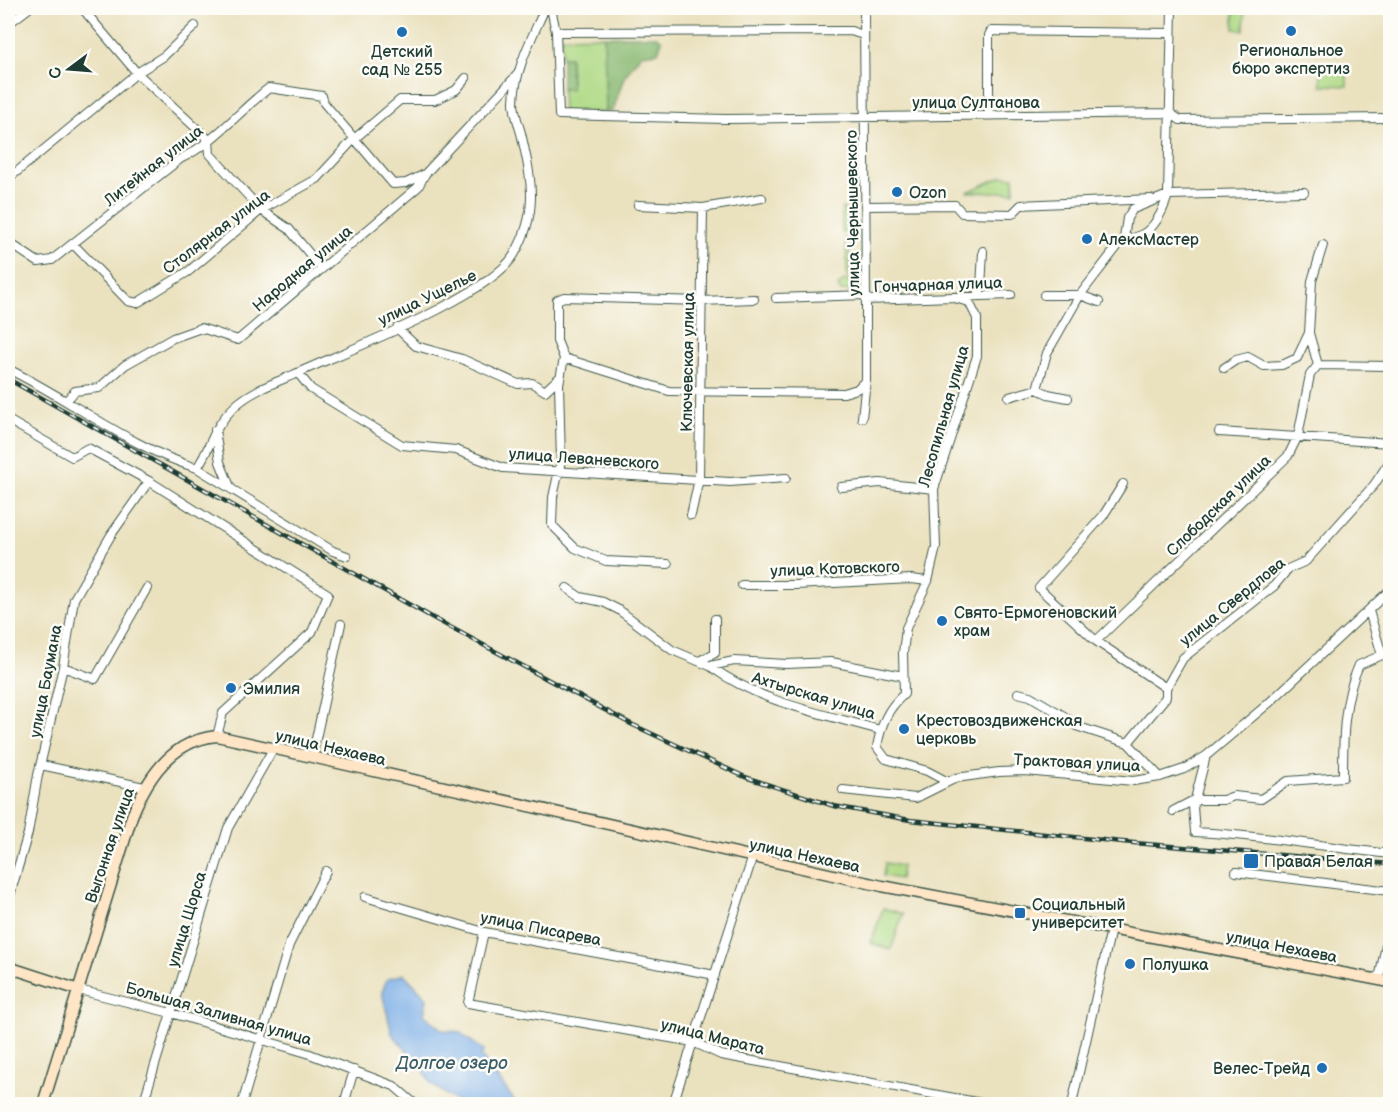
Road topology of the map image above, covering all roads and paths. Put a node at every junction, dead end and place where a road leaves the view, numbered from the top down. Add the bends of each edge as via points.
1 (29, 8) edge
2 (82, 8) edge
3 (545, 8) edge
4 (551, 8) edge
5 (864, 8) edge
6 (1172, 8) edge
7 (8, 24) edge
8 (195, 26) dead end
9 (556, 32) junction
10 (1171, 33) junction
11 (864, 35) junction
12 (137, 73) junction
13 (517, 75) junction
14 (466, 78) dead end
15 (1170, 113) junction
16 (989, 115) junction
17 (864, 116) junction
18 (1390, 118) edge
19 (209, 140) junction
20 (354, 140) junction
21 (425, 174) junction
22 (8, 178) edge
23 (1304, 192) dead end
24 (1168, 195) junction
25 (762, 198) dead end
26 (1156, 198) junction
27 (638, 205) dead end
28 (866, 206) junction
29 (703, 208) junction
30 (261, 210) junction
31 (1124, 238) junction
32 (8, 242) edge
33 (74, 245) junction
34 (1323, 245) dead end
35 (983, 251) dead end
36 (322, 269) junction
37 (977, 295) junction
38 (1011, 295) dead end
39 (1044, 295) dead end
40 (1080, 295) junction
41 (776, 298) dead end
42 (866, 298) junction
43 (954, 298) junction
44 (754, 299) dead end
45 (701, 301) junction
46 (1099, 302) dead end
47 (397, 328) junction
48 (1310, 333) junction
49 (564, 358) junction
50 (1318, 365) junction
51 (1390, 366) edge
52 (1224, 368) dead end
53 (8, 369) edge
54 (298, 373) junction
55 (560, 377) junction
56 (866, 380) junction
57 (1037, 389) junction
58 (700, 393) junction
59 (1009, 397) dead end
60 (1068, 398) dead end
61 (67, 400) junction
62 (862, 418) dead end
63 (8, 420) edge
64 (215, 429) junction
65 (1220, 432) dead end
66 (1298, 436) junction
67 (1390, 442) edge
68 (1390, 461) edge
69 (197, 468) junction
70 (558, 472) junction
71 (786, 477) dead end
72 (699, 479) junction
73 (149, 481) junction
74 (1123, 483) dead end
75 (841, 487) dead end
76 (231, 489) junction
77 (934, 489) junction
78 (691, 514) dead end
79 (347, 556) dead end
80 (668, 564) dead end
81 (928, 581) junction
82 (742, 585) dead end
83 (147, 588) dead end
84 (567, 588) dead end
85 (1390, 590) edge
86 (1369, 611) junction
87 (715, 619) dead end
88 (341, 624) dead end
89 (1096, 641) junction
90 (1386, 655) edge
91 (699, 661) junction
92 (710, 666) junction
93 (63, 667) junction
94 (903, 675) junction
95 (1166, 688) junction
96 (1018, 693) dead end
97 (880, 730) junction
98 (217, 736) junction
99 (1128, 742) junction
100 (273, 748) junction
101 (1206, 756) junction
102 (312, 757) junction
103 (41, 765) junction
104 (1160, 777) junction
105 (948, 782) junction
106 (144, 787) junction
107 (843, 790) dead end
108 (1194, 800) junction
109 (1173, 812) dead end
110 (1390, 854) edge
111 (752, 859) junction
112 (326, 871) dead end
113 (1236, 872) dead end
114 (1390, 891) edge
115 (365, 897) dead end
116 (8, 902) edge
117 (1390, 926) edge
118 (1111, 929) junction
119 (484, 932) junction
120 (8, 967) edge
121 (715, 975) junction
122 (1375, 978) junction
123 (1390, 982) edge
124 (79, 990) junction
125 (171, 1013) junction
126 (261, 1041) junction
127 (693, 1042) junction
128 (354, 1070) junction
129 (43, 1104) edge
130 (142, 1104) edge
131 (242, 1104) edge
132 (344, 1104) edge
133 (415, 1104) edge
134 (673, 1104) edge
135 (987, 1104) edge
136 (1072, 1104) edge

1 - 7 street
2 - 12 street
3 - 13 street, улица Ущелье
4 - 9 street
5 - 11 street, улица Чернышевского
6 - 10 street
8 - 12 street via 164,56
9 - 11 street via 851,31
9 - 17 street, улица Султанова via 559,115 726,119
10 - 15 street
10 - 16 street via 990,31
11 - 17 street, улица Чернышевского
12 - 19 street
12 - 22 street
13 - 21 street, Народная улица
13 - 47 street, улица Ущелье via 514,104 533,199 528,225 514,256 490,281
14 - 20 street, Столярная улица via 456,90 435,100 399,100
15 - 16 street, улица Султанова
15 - 18 street, улица Султанова via 1180,120
15 - 24 street
16 - 17 street, улица Султанова
17 - 28 street, улица Чернышевского
19 - 20 street, Литейная улица via 269,88 322,96
19 - 30 street via 210,154
19 - 33 street, Литейная улица
20 - 21 street via 393,184
20 - 30 street, Столярная улица via 317,178
21 - 36 street, Народная улица via 418,187
23 - 24 street
24 - 26 street
24 - 31 street via 1161,217 1153,225 1132,239
25 - 29 street
26 - 28 street via 1020,205 1011,214 962,213 955,205
26 - 31 street via 1133,210 1127,218
27 - 29 street
28 - 42 street, улица Чернышевского
29 - 45 street, Ключевская улица
30 - 33 street, Столярная улица via 189,271 137,303 128,301
30 - 36 street via 290,229
31 - 40 street
32 - 33 street, Литейная улица via 38,262 52,261
34 - 48 street via 1312,281
35 - 37 street via 981,288
36 - 61 street, Народная улица via 238,340 201,328 173,338 125,365 99,388 75,392
37 - 38 street, Гончарная улица
37 - 43 street, Гончарная улица
39 - 40 street
40 - 46 street
40 - 57 street via 1047,353
41 - 42 street, Гончарная улица
42 - 43 street, Гончарная улица
42 - 56 street, улица Чернышевского
43 - 77 street, Лесопильная улица via 969,302 977,318 977,356
44 - 45 street
45 - 49 street via 564,297 557,300 557,341
45 - 58 street, Ключевская улица
47 - 54 street, улица Ущелье
47 - 55 street via 416,346 462,359 518,384 532,383 545,391
48 - 50 street
48 - 52 street via 1297,358 1282,365 1264,366 1248,357
49 - 55 street
49 - 58 street via 669,391
50 - 51 street
50 - 66 street, Слободская улица via 1310,375
53 - 61 street
54 - 64 street, улица Ущелье via 235,406
54 - 70 street, улица Леваневского via 311,389 402,445 456,450 503,468
55 - 70 street
56 - 58 street via 857,389 844,393
56 - 62 street, улица Чернышевского
57 - 59 street
57 - 60 street
58 - 72 street, Ключевская улица
61 - 69 street via 178,463
63 - 73 street via 72,456 88,448
64 - 69 street, улица Ущелье
64 - 76 street via 220,462
65 - 66 street
66 - 67 street
66 - 89 street, Слободская улица via 1288,456
68 - 95 street, улица Свердлова via 1374,485 1306,561 1288,569 1274,586 1183,658
69 - 76 street
70 - 72 street, улица Леваневского
70 - 80 street via 552,525 575,548 606,561
71 - 72 street, улица Леваневского via 746,482
72 - 78 street, Ключевская улица
73 - 93 street, улица Баумана via 111,535 74,599
73 - 98 street via 328,594 312,632 223,713
74 - 89 street via 1103,516 1039,588
75 - 77 street via 880,483
76 - 79 street
77 - 81 street, Лесопильная улица via 936,548
81 - 82 street, улица Котовского
81 - 94 street, Лесопильная улица via 906,628
83 - 93 street via 94,679
84 - 91 street, Ахтырская улица via 580,597 619,610 672,650
85 - 86 street, Трактовая улица
86 - 90 street
86 - 101 street, Трактовая улица
87 - 91 street via 715,652
88 - 102 street
89 - 95 street
90 - 108 street via 1359,665 1350,685 1343,732 1343,777 1288,781 1261,799 1234,796
91 - 92 street, Ахтырская улица
92 - 94 street, Ахтырская улица via 734,661 831,662
92 - 97 street, Ахтырская улица via 734,683 771,699
93 - 103 street, улица Баумана
94 - 97 street, Лесопильная улица via 904,694 893,704
95 - 99 street, улица Свердлова via 1166,697
96 - 99 street via 1076,726
97 - 105 street via 877,747 886,759 927,771
98 - 100 street, улица Нехаева
98 - 106 street, Выгонная улица via 185,744
99 - 104 street
100 - 102 street, улица Нехаева
100 - 125 street, улица Щорса via 228,828
101 - 104 street, Трактовая улица
101 - 108 street
102 - 111 street, улица Нехаева
103 - 106 street
103 - 116 street, улица Баумана via 28,833
104 - 105 street, Трактовая улица via 1133,781 1025,771
105 - 107 street, Трактовая улица via 916,798
106 - 124 street, Выгонная улица
108 - 109 street
108 - 110 street via 1195,832 1240,834
111 - 118 street, улица Нехаева
111 - 121 street
112 - 126 street via 290,945
113 - 114 street
115 - 119 street, улица Писарева
117 - 122 street via 1380,974
118 - 122 street, улица Нехаева
118 - 136 street
119 - 121 street, улица Писарева
119 - 127 street, улица Марата via 468,1003
120 - 124 street, Большая Заливная улица
121 - 127 street
122 - 123 street, улица Нехаева
124 - 125 street, Большая Заливная улица
124 - 129 street, Выгонная улица
125 - 126 street, Большая Заливная улица
125 - 130 street, улица Щорса
126 - 128 street, Большая Заливная улица
126 - 131 street
127 - 134 street
127 - 135 street, улица Марата via 722,1055
128 - 132 street
128 - 133 street, Большая Заливная улица via 394,1086

